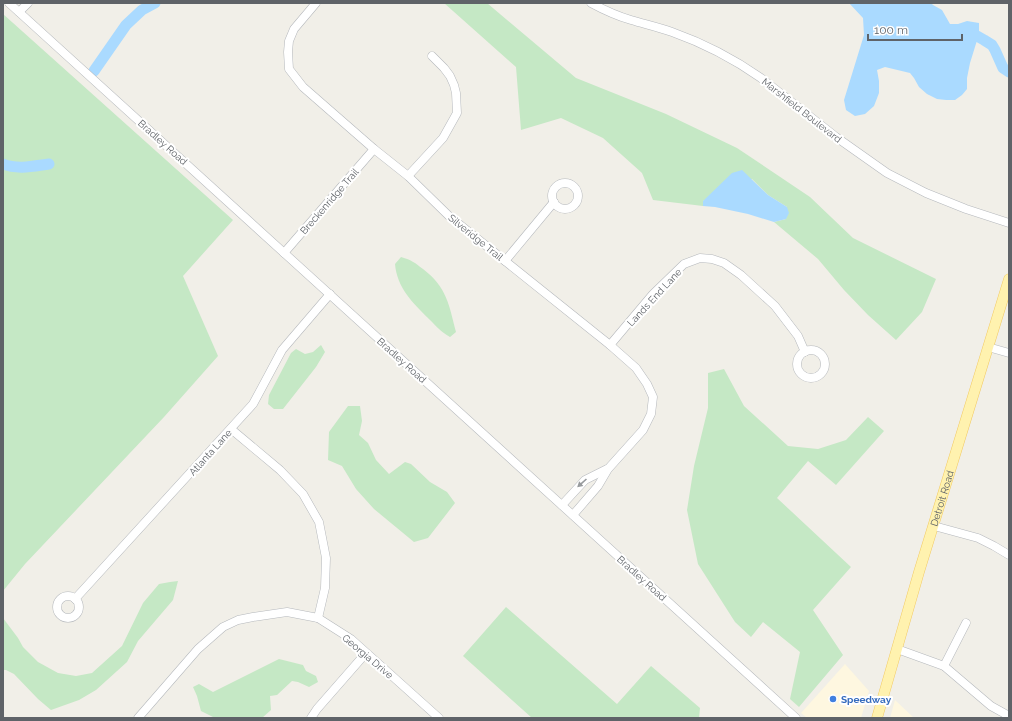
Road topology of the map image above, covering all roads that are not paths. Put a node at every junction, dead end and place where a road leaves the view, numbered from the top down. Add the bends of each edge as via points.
1 (28, 3) edge
2 (316, 3) edge
3 (591, 3) edge
4 (15, 7) edge
5 (432, 56) dead end
6 (374, 149) junction
7 (408, 176) junction
8 (554, 202) dead end
9 (1009, 223) edge
10 (284, 253) junction
11 (505, 261) junction
12 (1009, 279) edge
13 (330, 294) junction
14 (610, 345) junction
15 (988, 347) junction
16 (805, 352) dead end
17 (1009, 353) edge
18 (231, 429) junction
19 (608, 469) junction
20 (562, 505) junction
21 (573, 515) junction
22 (934, 526) junction
23 (1009, 555) edge
24 (75, 599) dead end
25 (318, 618) junction
26 (966, 623) dead end
27 (897, 649) junction
28 (366, 653) junction
29 (944, 666) junction
30 (1009, 716) edge
31 (142, 717) edge
32 (311, 718) edge
33 (439, 718) edge
34 (796, 718) edge
35 (877, 718) edge

1 - 4 street
2 - 6 street, Silveridge Trail via 294,29 288,52 289,69 303,87
3 - 9 street, Marshfield Boulevard via 629,20 704,45 761,78 887,173 926,193
4 - 10 street, Bradley Road
5 - 7 street via 450,76 456,92 457,112 442,138
6 - 7 street, Silveridge Trail
6 - 10 street, Breckenridge Trail
7 - 11 street, Silveridge Trail via 449,216
8 - 11 street
10 - 13 street, Bradley Road
11 - 14 street, Silveridge Trail
12 - 15 main road, Detroit Road
13 - 18 street, Atlanta Lane via 282,350 253,404
13 - 20 street, Bradley Road
14 - 16 street, Lands End Lane via 653,294 684,264 700,258 724,263 741,275 775,306 798,336
14 - 19 street, Silveridge Trail via 636,368 653,397 650,414 643,430
15 - 17 street
15 - 22 main road, Detroit Road
18 - 24 street, Atlanta Lane
18 - 25 street via 280,470 303,494 319,522 326,558 325,588
19 -> 20 street, Silveridge Trail via 585,480
19 - 21 street, Silveridge Trail via 598,486
20 - 21 street, Bradley Road
21 - 34 street, Bradley Road
22 - 23 street via 978,538
22 - 27 main road, Detroit Road
25 - 28 street, Georgia Drive via 351,639
25 - 31 street, Georgia Drive via 287,612 253,616 223,627 198,649
26 - 29 street
27 - 29 street
27 - 35 main road, Detroit Road
28 - 32 street
28 - 33 street, Georgia Drive
29 - 30 street via 991,706

